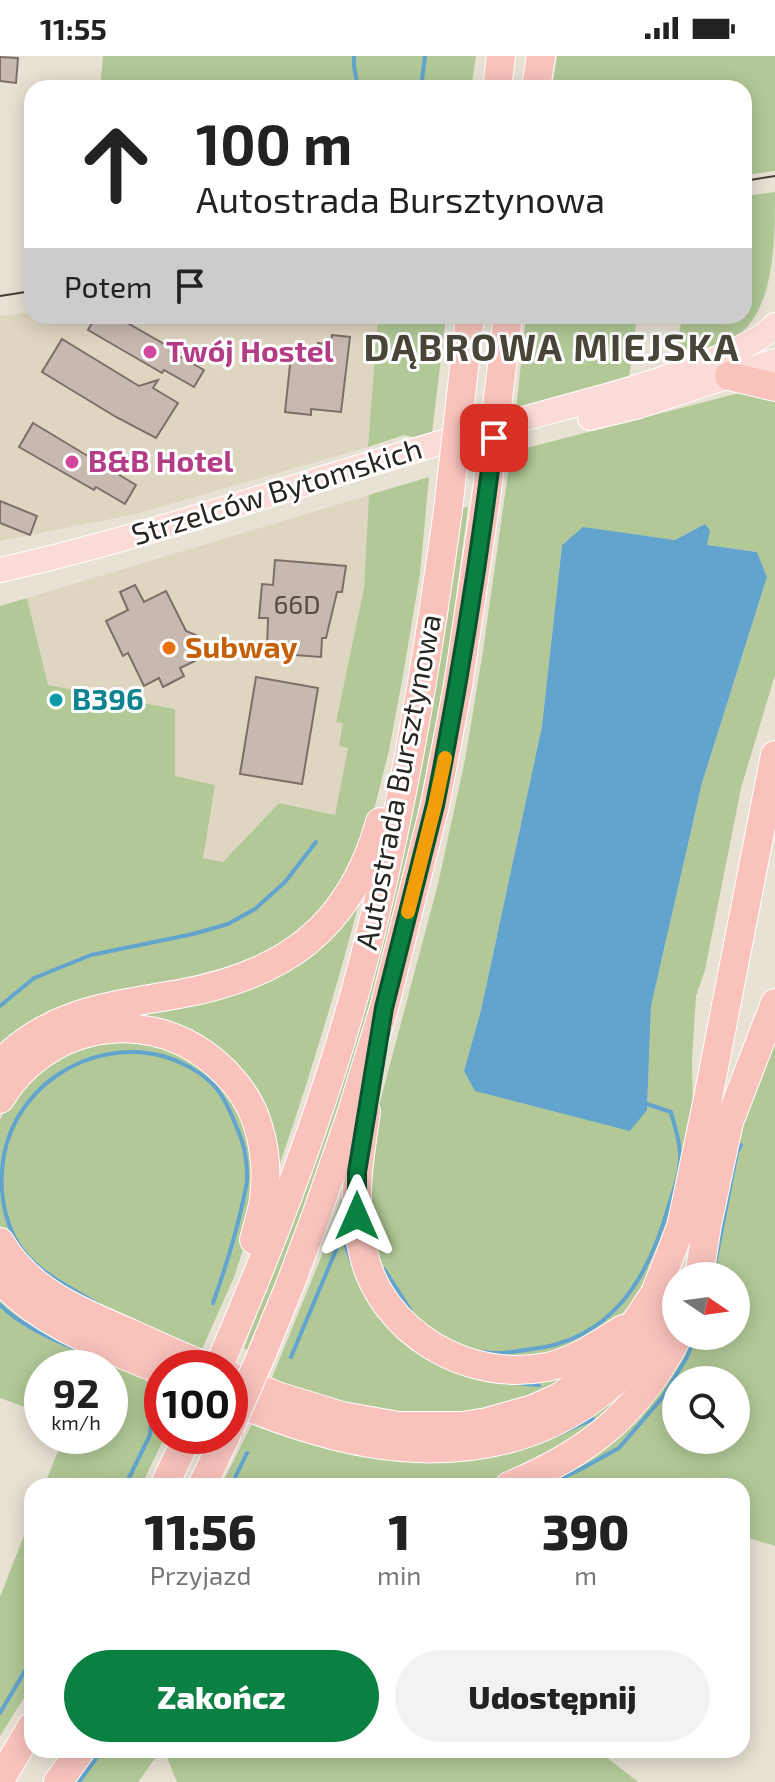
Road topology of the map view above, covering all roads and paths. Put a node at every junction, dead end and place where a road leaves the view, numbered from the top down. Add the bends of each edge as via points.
1 (501, 56) edge
2 (541, 56) edge
3 (498, 80) edge
4 (537, 80) edge
5 (469, 324) edge
6 (507, 324) edge
7 (775, 325) edge
8 (775, 361) edge
9 (729, 376) junction
10 (775, 387) edge
11 (0, 570) edge
12 (0, 588) edge
13 (416, 716) junction
14 (775, 755) edge
15 (775, 1003) edge
16 (384, 1008) junction
17 (0, 1064) edge
18 (0, 1099) edge
19 (707, 1225) junction
20 (0, 1242) edge
21 (692, 1262) edge
22 (701, 1262) edge
23 (0, 1279) edge
24 (635, 1321) junction
25 (662, 1325) edge
26 (168, 1350) edge
27 (225, 1350) edge
28 (225, 1350) edge
29 (670, 1350) edge
30 (144, 1363) edge
31 (248, 1384) edge
32 (248, 1386) edge
33 (248, 1407) edge
34 (179, 1454) edge
35 (217, 1454) edge
36 (168, 1478) edge
37 (206, 1478) edge
38 (527, 1478) edge
39 (24, 1740) edge
40 (54, 1758) edge
41 (75, 1758) edge
42 (0, 1780) edge
43 (38, 1782) edge
44 (58, 1782) edge

1 - 3 highway
2 - 4 highway
5 - 13 highway, Autostrada Bursztynowa, bridge via 448,510
6 - 16 highway, Autostrada Bursztynowa, bridge via 458,686 435,805
7 - 11 main road, Strzelców Bytomskich via 738,349 645,386
8 - 9 main road, Strzelców Bytomskich
9 - 10 highway
9 - 12 main road, Strzelców Bytomskich
13 - 17 highway via 357,882 305,944 234,981 63,1020 30,1037
13 - 27 highway, Autostrada Bursztynowa via 378,905 344,1031 301,1160
14 - 24 highway via 687,1204 660,1283
15 - 19 highway via 729,1122
16 - 24 highway via 356,1197 363,1255 398,1318 444,1353 479,1366 510,1369 571,1359
16 - 32 highway, Autostrada Bursztynowa, bridge via 317,1213
18 - 28 highway via 31,1062 55,1046 108,1028 173,1037 196,1048 233,1080 257,1124 265,1186
19 - 21 highway
19 - 22 highway
20 - 26 highway via 27,1277 50,1295
23 - 30 highway via 39,1313
24 - 31 highway via 603,1365 558,1398 463,1426 399,1426 342,1416
25 - 33 highway via 638,1358 592,1400 525,1434 491,1442 433,1448 367,1443
29 - 38 highway via 646,1389 614,1424 580,1451
34 - 36 highway
35 - 37 highway
39 - 42 highway
40 - 43 highway
41 - 44 highway

